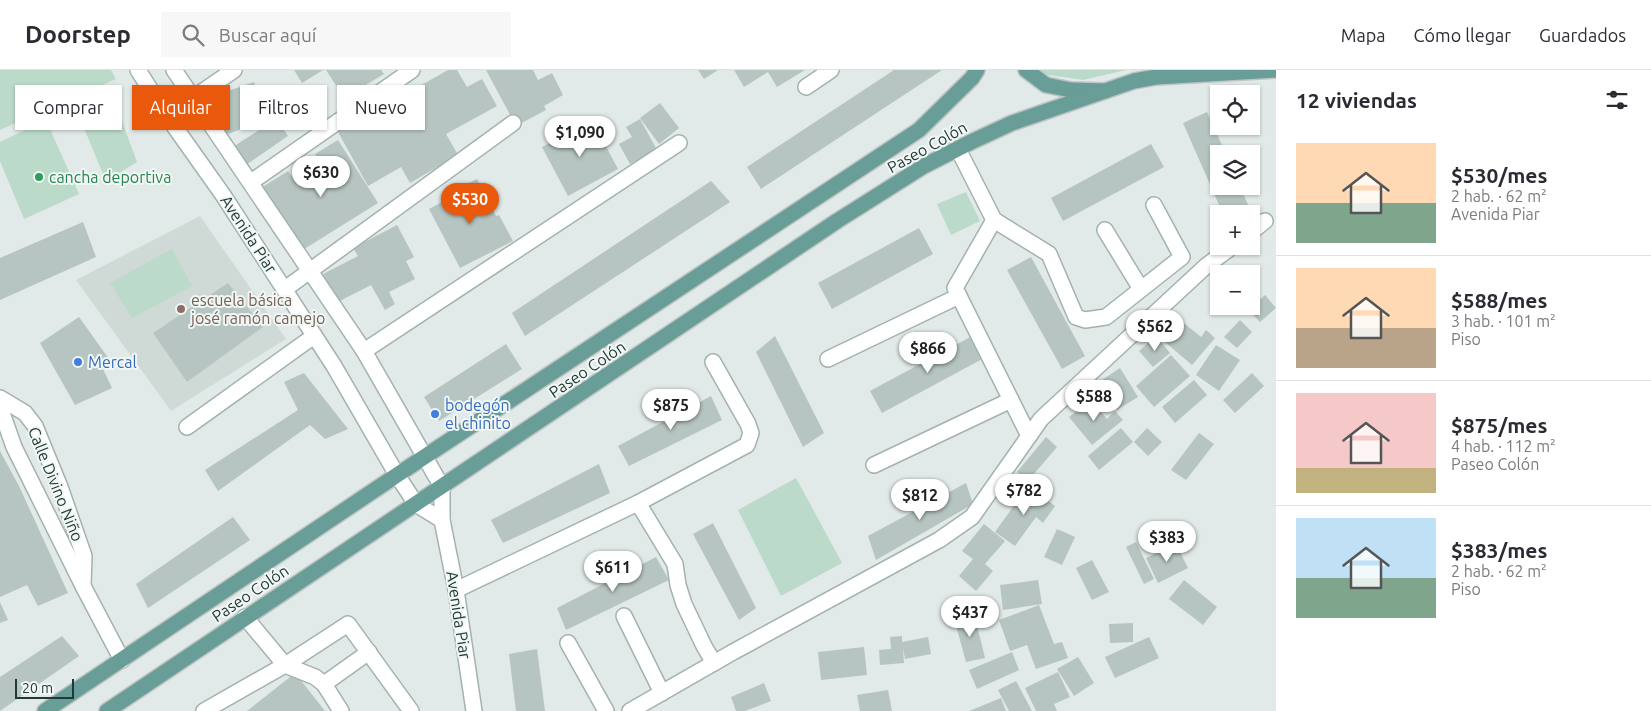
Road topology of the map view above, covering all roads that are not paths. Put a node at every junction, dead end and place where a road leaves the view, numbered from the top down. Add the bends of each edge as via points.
1 (138, 70) edge
2 (174, 70) edge
3 (234, 70) edge
4 (412, 70) edge
5 (831, 70) edge
6 (977, 70) edge
7 (1026, 70) edge
8 (1276, 70) edge
9 (1138, 76) edge
10 (147, 85) edge
11 (184, 85) edge
12 (213, 85) edge
13 (806, 87) dead end
14 (1105, 91) junction
15 (513, 123) dead end
16 (177, 130) edge
17 (215, 130) edge
18 (679, 143) dead end
19 (958, 149) junction
20 (251, 182) junction
21 (1154, 205) dead end
22 (994, 220) junction
23 (1265, 221) dead end
24 (1260, 225) edge
25 (1105, 230) dead end
26 (1221, 255) edge
27 (310, 270) junction
28 (285, 289) junction
29 (1141, 289) junction
30 (959, 296) junction
31 (314, 336) junction
32 (364, 351) junction
33 (828, 359) dead end
34 (713, 362) dead end
35 (0, 398) edge
36 (1011, 400) junction
37 (0, 408) edge
38 (187, 427) dead end
39 (1029, 436) junction
40 (425, 457) junction
41 (874, 465) dead end
42 (397, 475) junction
43 (442, 487) junction
44 (638, 503) junction
45 (416, 504) junction
46 (442, 520) junction
47 (83, 586) junction
48 (456, 590) junction
49 (624, 616) dead end
50 (245, 617) junction
51 (568, 643) dead end
52 (369, 652) junction
53 (122, 660) junction
54 (714, 663) junction
55 (284, 665) junction
56 (324, 684) junction
57 (662, 693) junction
58 (469, 709) edge
59 (46, 711) edge
60 (107, 711) edge
61 (204, 711) edge
62 (341, 711) edge
63 (411, 711) edge
64 (606, 711) edge
65 (630, 711) edge

1 - 10 street, Avenida Piar
2 - 11 street, Avenida Piar
3 - 12 street
4 - 20 street
5 - 13 street
6 - 40 main road, Paseo Colón via 919,130
7 - 14 main road via 1046,85
8 - 9 main road, Paseo Colón
9 - 14 main road, Paseo Colón
14 - 19 main road, Paseo Colón via 1012,123
15 - 27 street
16 - 28 street, Avenida Piar
17 - 20 street, Avenida Piar
18 - 32 street
19 - 22 street
19 - 43 main road, Paseo Colón via 924,166 837,221
20 - 27 street, Avenida Piar
21 - 29 street via 1182,256
22 - 29 street via 1049,254 1076,317 1086,320 1106,317
22 - 30 street via 955,288
23 - 24 street
25 - 29 street
26 - 39 street via 1041,419
27 - 28 street
27 - 32 street, Avenida Piar
28 - 31 street, Avenida Piar
30 - 33 street
30 - 36 street
31 - 38 street
31 - 42 street, Avenida Piar
32 - 40 street, Avenida Piar
34 - 44 street via 748,424 751,433 747,445
35 - 47 street, Calle Divino Niño via 25,413 35,426 84,556
36 - 39 street
36 - 41 street
37 - 47 street, Calle Divino Niño via 14,447
39 - 54 street via 972,517 939,540
40 - 42 main road, Paseo Colón
40 - 43 street, Avenida Piar
42 - 45 street, Avenida Piar
42 - 53 main road, Paseo Colón
43 - 45 main road, Paseo Colón
43 - 46 street, Avenida Piar
44 - 48 street
44 - 54 street via 675,564 684,604
45 - 46 street, Avenida Piar
45 - 50 main road, Paseo Colón
46 - 48 street, Avenida Piar
47 - 53 street, Calle Divino Niño
48 - 58 street, Avenida Piar
49 - 57 street
50 - 55 street
50 - 60 main road, Paseo Colón
51 - 64 street
52 - 55 street via 348,624
52 - 56 street
52 - 63 street
53 - 59 main road, Paseo Colón
54 - 57 street
55 - 56 street via 310,674
55 - 61 street
56 - 62 street
57 - 65 street

